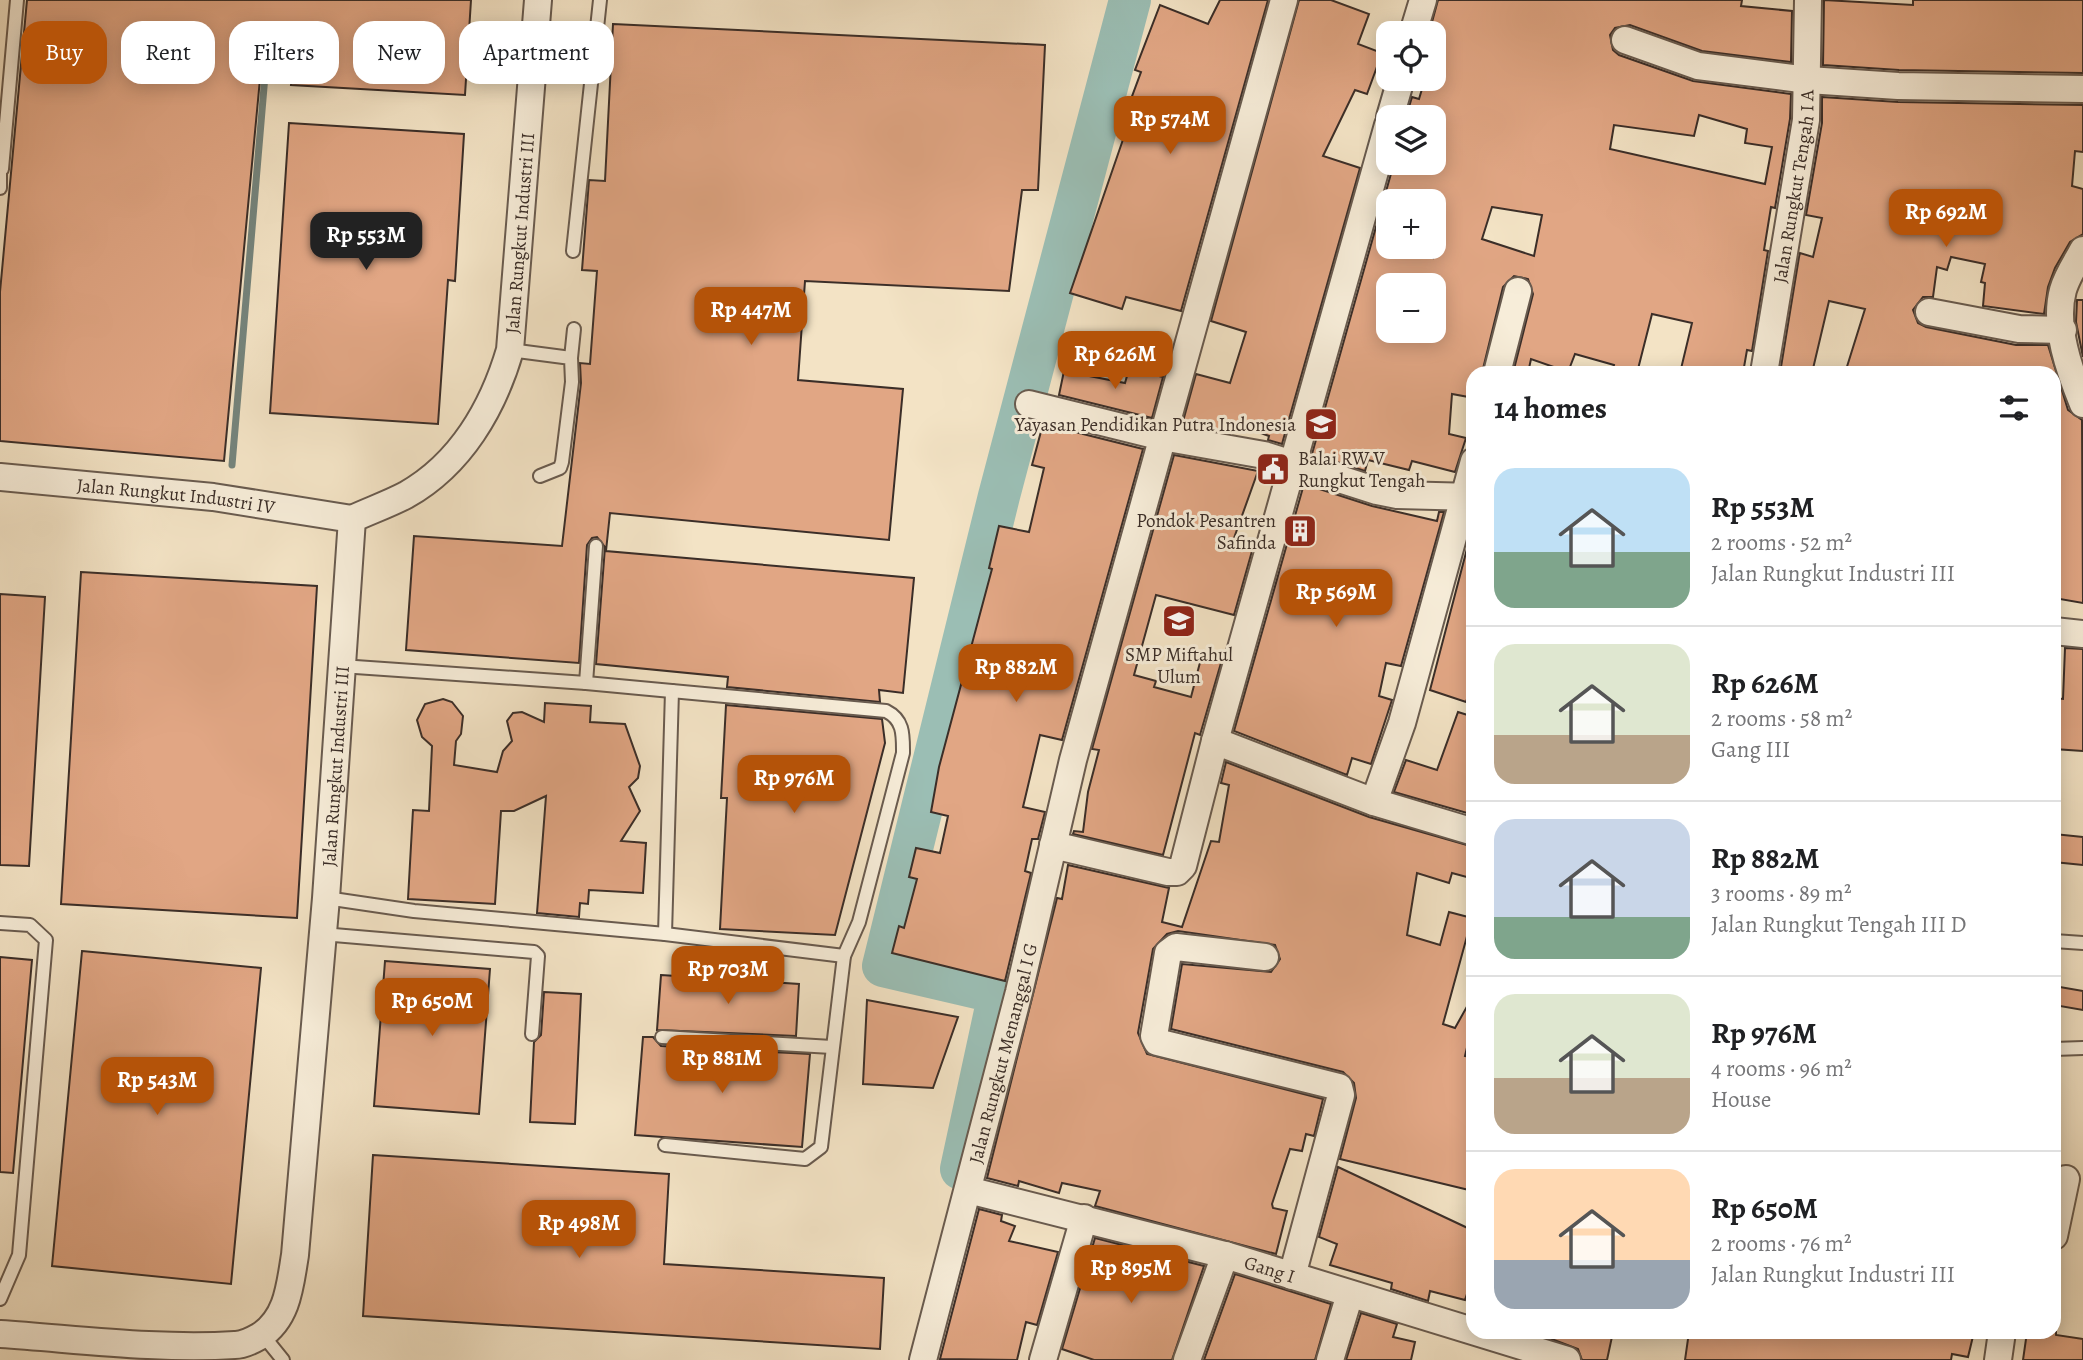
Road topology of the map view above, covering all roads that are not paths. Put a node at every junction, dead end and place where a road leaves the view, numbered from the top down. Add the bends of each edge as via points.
1 (17, 0) edge
2 (538, 0) edge
3 (600, 0) edge
4 (1284, 0) edge
5 (1423, 0) edge
6 (1808, 0) edge
7 (1417, 21) edge
8 (1625, 40) dead end
9 (1808, 80) junction
10 (2083, 89) edge
11 (1376, 168) edge
12 (1, 169) edge
13 (0, 188) edge
14 (2083, 250) edge
15 (573, 251) dead end
16 (1518, 291) dead end
17 (1929, 312) dead end
18 (574, 329) dead end
19 (2063, 330) junction
20 (510, 350) junction
21 (571, 358) junction
22 (1499, 366) edge
23 (1765, 366) edge
24 (1029, 404) dead end
25 (2083, 404) edge
26 (1162, 437) junction
27 (1294, 464) junction
28 (540, 476) dead end
29 (0, 477) edge
30 (1466, 497) edge
31 (1466, 507) edge
32 (352, 519) junction
33 (596, 546) dead end
34 (2061, 632) edge
35 (2083, 634) edge
36 (341, 666) junction
37 (586, 683) junction
38 (672, 691) junction
39 (1215, 741) junction
40 (1374, 803) junction
41 (1466, 830) edge
42 (1053, 845) junction
43 (326, 898) junction
44 (0, 923) edge
45 (323, 934) junction
46 (665, 934) junction
47 (2061, 941) edge
48 (2083, 943) edge
49 (844, 957) junction
50 (1265, 957) dead end
51 (532, 1034) dead end
52 (662, 1037) dead end
53 (832, 1047) junction
54 (2083, 1048) edge
55 (2061, 1049) edge
56 (665, 1145) dead end
57 (2066, 1179) dead end
58 (968, 1190) junction
59 (2061, 1203) edge
60 (1084, 1218) junction
61 (1225, 1255) junction
62 (1292, 1276) junction
63 (2, 1291) edge
64 (1350, 1294) junction
65 (1466, 1329) edge
66 (0, 1334) edge
67 (262, 1334) junction
68 (1498, 1339) edge
69 (2001, 1339) edge
70 (283, 1360) edge
71 (923, 1360) edge
72 (1043, 1360) edge
73 (1187, 1360) edge
74 (1330, 1360) edge
75 (1567, 1360) edge
76 (1998, 1360) edge

1 - 12 lane
2 - 20 street, Jalan Rungkut Industri III
3 - 15 lane
4 - 26 street, Jalan Rungkut Menanggal I G
5 - 7 street
6 - 9 street, Jalan Rungkut Tengah I A
8 - 9 street via 1698,66
9 - 10 street
9 - 23 street, Jalan Rungkut Tengah I A via 1806,120
11 - 27 street
12 - 13 lane
14 - 19 street via 2063,290
16 - 22 street
17 - 19 street via 2019,329
18 - 21 lane
19 - 25 street via 2070,371
20 - 21 lane
20 - 32 street, Jalan Rungkut Industri III via 485,416 460,448 407,494
21 - 28 lane via 562,462 560,468
24 - 26 street
26 - 27 street
26 - 42 street, Jalan Rungkut Menanggal I G
27 - 30 street via 1397,495
27 - 39 street
29 - 32 street, Jalan Rungkut Industri IV via 213,497
31 - 40 street
32 - 36 street, Jalan Rungkut Industri III
33 - 37 lane
34 - 35 street
36 - 37 lane
36 - 43 street, Jalan Rungkut Industri III
37 - 38 lane
38 - 46 lane
38 - 49 lane via 886,711 898,720 902,753 859,922
39 - 40 street
39 - 42 street via 1184,866 1177,872
40 - 41 street
42 - 58 street, Jalan Rungkut Menanggal I G
43 - 45 street, Jalan Rungkut Industri III
43 - 46 lane via 414,911
44 - 63 lane via 30,925 46,940 19,1255
45 - 51 lane via 534,951 538,956
45 - 67 street, Jalan Rungkut Industri III via 295,1255 288,1298 280,1316
46 - 49 lane
47 - 48 lane
49 - 53 lane
50 - 62 street via 1175,947 1168,953 1154,1036 1157,1042 1339,1087 1341,1094
52 - 53 lane
53 - 56 lane via 821,1147 815,1154 805,1159
54 - 55 lane
57 - 59 street
58 - 60 street, Gang I
58 - 71 street, Jalan Rungkut Menanggal I G
60 - 61 street, Gang I
60 - 72 street
61 - 62 street, Gang I
61 - 73 street
62 - 64 street, Gang I
64 - 65 street, Gang I
64 - 74 street
66 - 67 street via 237,1345
67 - 70 lane
68 - 75 street, Gang I
69 - 76 street

